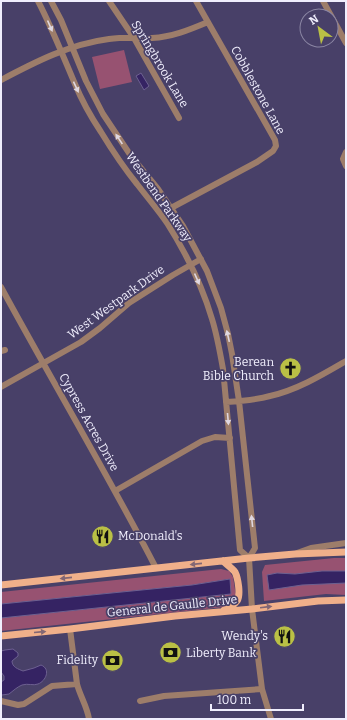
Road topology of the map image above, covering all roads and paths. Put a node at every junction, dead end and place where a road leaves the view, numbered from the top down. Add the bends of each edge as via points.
1 (38, 1) edge
2 (51, 1) edge
3 (109, 1) edge
4 (196, 1) edge
5 (323, 1) edge
6 (208, 22) junction
7 (134, 38) junction
8 (346, 43) edge
9 (72, 48) junction
10 (61, 51) junction
11 (1, 80) edge
12 (179, 118) dead end
13 (346, 152) edge
14 (131, 156) junction
15 (121, 163) junction
16 (346, 166) edge
17 (171, 208) junction
18 (201, 259) junction
19 (190, 265) junction
20 (1, 287) edge
21 (346, 361) edge
22 (44, 364) junction
23 (1, 387) edge
24 (238, 401) junction
25 (226, 402) junction
26 (230, 438) junction
27 (115, 491) junction
28 (346, 542) edge
29 (346, 552) edge
30 (295, 554) junction
31 (249, 558) junction
32 (222, 561) junction
33 (156, 568) junction
34 (1, 585) edge
35 (346, 600) edge
36 (252, 608) junction
37 (222, 611) junction
38 (70, 629) junction
39 (1, 636) edge
40 (77, 684) junction
41 (262, 689) junction
42 (140, 701) dead end
43 (1, 702) edge
44 (89, 719) edge
45 (271, 719) edge

1 -> 10 street, Westbend Parkway
2 - 9 street, Westbend Parkway
3 - 7 street, Springbrook Lane
4 - 6 street, Cobblestone Lane
5 - 8 street
6 - 7 street via 171,35
6 - 17 street, Cobblestone Lane via 275,140 276,146 257,162
7 - 9 street via 109,39
7 - 12 street, Springbrook Lane
9 - 10 street
14 -> 9 street, Westbend Parkway via 103,114
10 - 11 street
10 -> 15 street, Westbend Parkway via 88,110
13 - 16 street via 343,159
14 - 15 street
14 - 17 street, Westbend Parkway
15 - 19 street, Westbend Parkway via 166,222
17 - 18 street, Westbend Parkway
18 - 19 street, West Westpark Drive
24 -> 18 street, Westbend Parkway via 228,334 221,308
19 - 22 street, West Westpark Drive via 129,303 81,342
19 -> 25 street, Westbend Parkway via 212,319 223,369
20 - 22 street, Cypress Acres Drive
21 - 24 street via 309,382 281,393
22 - 23 street, West Westpark Drive
22 - 27 street, Cypress Acres Drive
24 - 25 street
31 -> 24 street, Westbend Parkway via 255,548
25 -> 26 street, Westbend Parkway
26 - 27 street via 215,437 202,442
26 - 31 street, Westbend Parkway via 240,550
27 - 33 street, Cypress Acres Drive
28 - 30 street via 311,548
29 - 30 main road
30 - 31 main road
31 - 32 main road
31 - 36 street, Westbend Parkway
32 -> 33 main road
32 - 37 main road via 235,572 240,593 233,605
33 -> 34 main road
36 -> 35 main road, General de Gaulle Drive
36 - 37 main road, General de Gaulle Drive
36 - 41 street, Westbend Parkway
37 - 38 main road, General de Gaulle Drive
39 -> 38 main road, General de Gaulle Drive
38 - 40 street
40 - 43 street via 52,686 24,704
40 - 44 street
41 - 42 street via 164,696
41 - 45 street, Westbend Parkway

